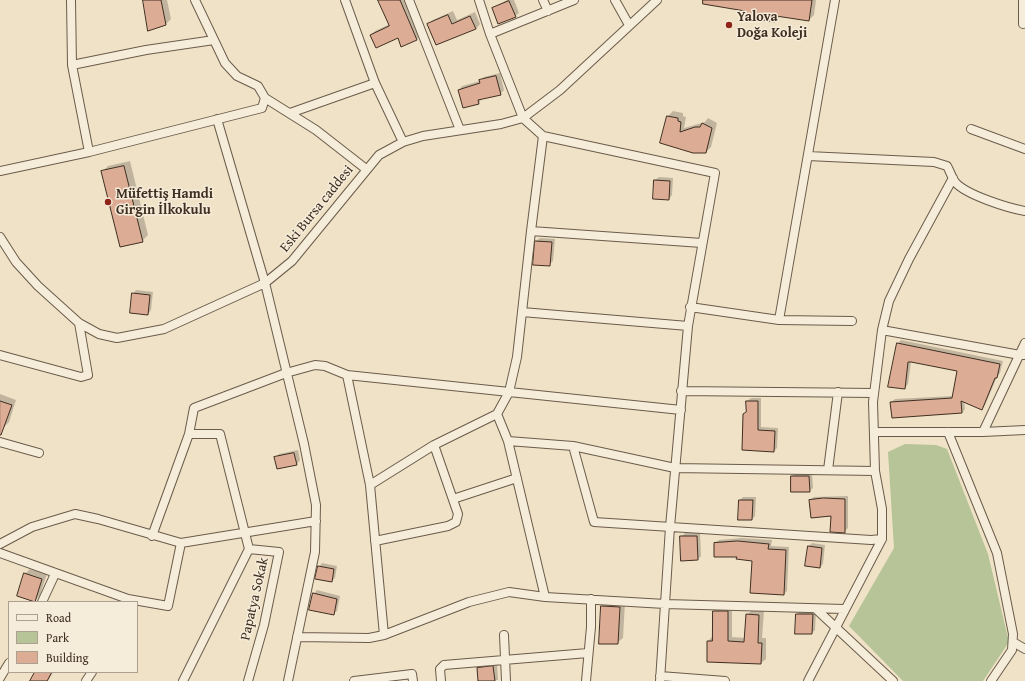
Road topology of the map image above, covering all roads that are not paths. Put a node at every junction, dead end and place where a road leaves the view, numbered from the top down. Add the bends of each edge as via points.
1 (71, 0) edge
2 (195, 0) edge
3 (345, 0) edge
4 (409, 0) edge
5 (478, 0) edge
6 (544, 0) edge
7 (574, 0) edge
8 (615, 0) edge
9 (657, 0) edge
10 (835, 0) edge
11 (1023, 0) edge
12 (548, 11) junction
13 (1023, 24) dead end
14 (629, 25) junction
15 (490, 34) junction
16 (214, 40) junction
17 (72, 65) junction
18 (375, 83) junction
19 (265, 98) junction
20 (290, 114) junction
21 (523, 118) junction
22 (216, 119) junction
23 (971, 129) dead end
24 (460, 130) junction
25 (543, 136) junction
26 (403, 142) junction
27 (1025, 149) edge
28 (89, 152) junction
29 (808, 156) junction
30 (366, 169) junction
31 (0, 171) edge
32 (953, 178) junction
33 (1025, 211) edge
34 (530, 231) junction
35 (0, 237) edge
36 (702, 243) junction
37 (3, 248) edge
38 (265, 283) junction
39 (690, 307) junction
40 (522, 312) junction
41 (779, 320) junction
42 (852, 322) dead end
43 (79, 323) junction
44 (688, 326) junction
45 (882, 330) junction
46 (1025, 343) edge
47 (0, 355) edge
48 (1022, 355) edge
49 (286, 373) junction
50 (347, 375) junction
51 (681, 391) junction
52 (509, 392) junction
53 (838, 392) junction
54 (874, 393) junction
55 (680, 410) junction
56 (497, 414) junction
57 (1025, 430) edge
58 (875, 432) junction
59 (948, 432) junction
60 (983, 432) junction
61 (189, 434) junction
62 (508, 441) junction
63 (0, 442) edge
64 (434, 445) junction
65 (573, 446) junction
66 (39, 453) dead end
67 (675, 468) junction
68 (828, 470) junction
69 (875, 472) junction
70 (517, 478) junction
71 (370, 485) junction
72 (453, 499) junction
73 (316, 521) junction
74 (670, 527) junction
75 (244, 532) junction
76 (152, 536) junction
77 (882, 539) junction
78 (375, 541) junction
79 (181, 543) junction
80 (0, 544) edge
81 (249, 549) junction
82 (0, 553) edge
83 (55, 574) junction
84 (545, 597) junction
85 (591, 599) junction
86 (127, 600) edge
87 (42, 601) edge
88 (138, 602) edge
89 (665, 604) junction
90 (816, 609) junction
91 (844, 610) junction
92 (835, 626) junction
93 (504, 634) dead end
94 (384, 635) junction
95 (297, 637) junction
96 (1012, 642) junction
97 (1025, 649) edge
98 (588, 653) junction
99 (504, 658) junction
100 (8, 665) edge
101 (0, 678) edge
102 (660, 679) edge
103 (183, 681) edge
104 (248, 681) edge
105 (288, 681) edge
106 (354, 681) edge
107 (413, 681) edge
108 (440, 681) edge
109 (506, 681) edge
110 (586, 681) edge
111 (725, 681) edge
112 (808, 681) edge
113 (893, 681) edge
114 (991, 681) edge

1 - 17 street
2 - 16 street
3 - 18 street
4 - 24 street
5 - 15 street
6 - 12 street
7 - 12 street
8 - 14 street
9 - 14 street, Eski Bursa caddesi
10 - 29 street
11 - 13 street
12 - 15 street
14 - 21 street, Eski Bursa caddesi via 560,90
15 - 21 street
16 - 17 street
16 - 19 street via 225,63 237,76 258,86
17 - 28 street
18 - 20 street
18 - 26 street
19 - 20 street
19 - 22 street via 262,108
20 - 30 street via 316,130
21 - 24 street, Eski Bursa caddesi
21 - 25 street
22 - 28 street
22 - 38 street
23 - 27 street
24 - 26 street, Eski Bursa caddesi
25 - 34 street
25 - 36 street via 715,173
26 - 30 street, Eski Bursa caddesi via 379,154
28 - 31 street
29 - 32 street via 934,162 947,166
29 - 41 street
30 - 38 street, Eski Bursa caddesi via 292,261
32 - 33 street via 970,192
32 - 45 street via 889,301
34 - 36 street
34 - 40 street
35 - 37 street, Eski Bursa caddesi
36 - 39 street
37 - 43 street, Eski Bursa caddesi via 38,286
38 - 43 street, Eski Bursa caddesi via 164,329 117,338 99,334
38 - 49 street
39 - 41 street
39 - 44 street
40 - 44 street
40 - 52 street via 517,357
41 - 42 street
43 - 47 street via 88,375 81,377
44 - 51 street
45 - 48 street
45 - 54 street
46 - 48 street
48 - 60 street
49 - 50 street via 316,365
49 - 61 street via 194,408
49 - 73 street via 304,444 316,505
50 - 52 street
50 - 71 street
51 - 53 street
51 - 55 street
52 - 55 street
52 - 56 street
53 - 54 street
53 - 68 street
54 - 58 street
55 - 67 street
56 - 62 street
56 - 64 street
57 - 60 street
58 - 59 street
58 - 69 street
59 - 60 street
59 - 96 street via 997,553 1013,634
61 - 75 street via 220,434
61 - 76 street
62 - 65 street
62 - 70 street
63 - 66 street
64 - 71 street
64 - 72 street
65 - 67 street
65 - 74 street via 594,522
67 - 68 street
67 - 74 street
68 - 69 street
69 - 77 street via 882,509
70 - 72 street
70 - 84 street
71 - 78 street
72 - 78 street via 458,514 456,522 448,526
73 - 75 street
73 - 95 street via 315,552
74 - 77 street
74 - 89 street
75 - 79 street
75 - 81 street
76 - 79 street
76 - 80 street via 75,514 32,527
77 - 91 street
78 - 94 street
79 - 88 street via 168,606
81 - 103 street
81 - 104 street, Papatya Sokak via 280,552 264,625
82 - 83 street
83 - 86 street
83 - 87 street
84 - 85 street
84 - 94 street via 509,592 469,602
85 - 89 street
85 - 98 street
89 - 90 street
89 - 102 street
90 - 91 street
90 - 92 street
91 - 92 street
92 - 112 street
92 - 113 street
93 - 99 street
94 - 95 street via 369,638
95 - 105 street
96 - 97 street
96 - 114 street via 1012,650
98 - 99 street
98 - 110 street
99 - 108 street via 444,665 440,669
99 - 109 street
100 - 101 street
102 - 111 street
106 - 107 street via 412,674

